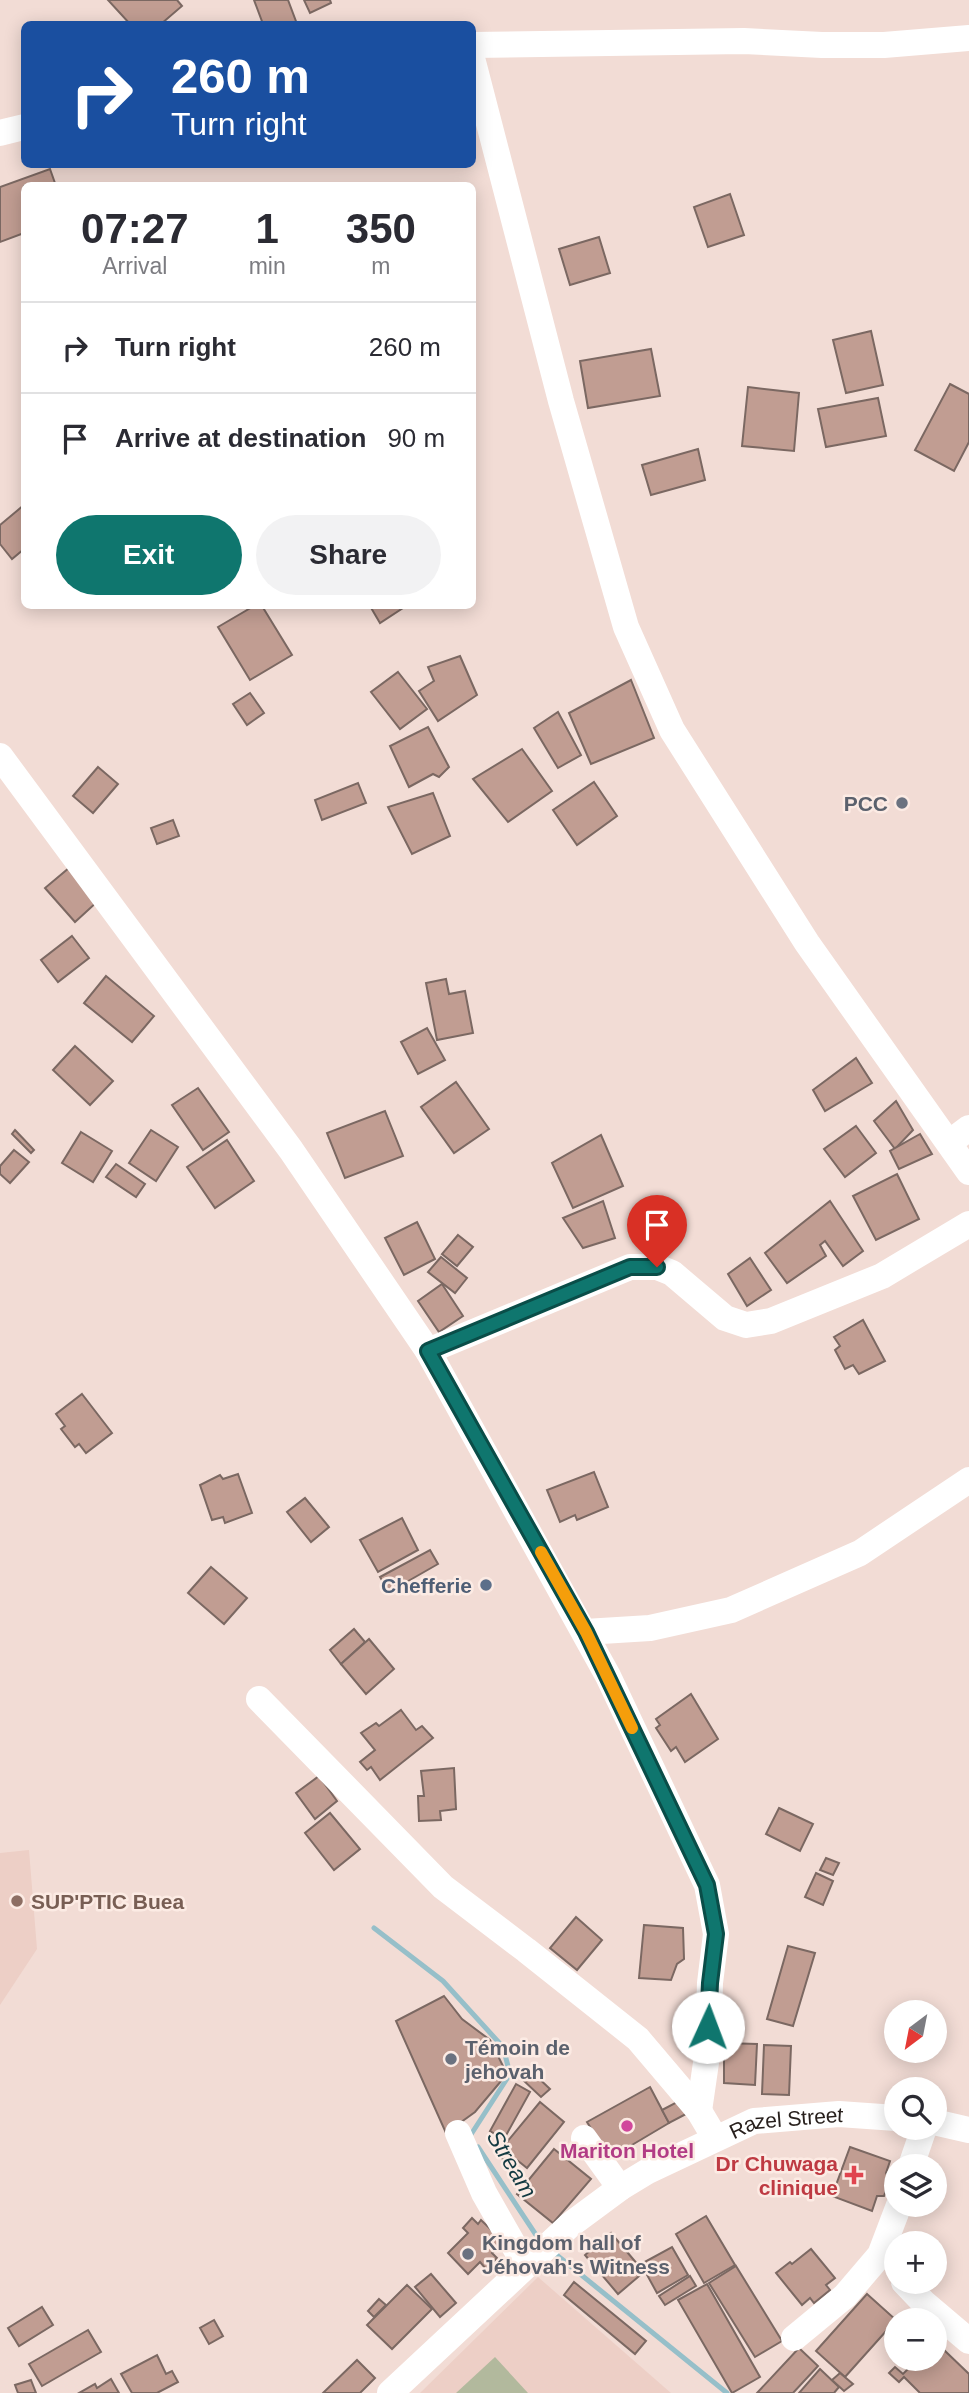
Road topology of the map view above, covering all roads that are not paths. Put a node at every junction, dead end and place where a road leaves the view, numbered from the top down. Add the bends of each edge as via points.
1 (969, 38) edge
2 (476, 45) edge
3 (476, 73) edge
4 (21, 128) edge
5 (0, 133) edge
6 (0, 755) edge
7 (959, 1136) edge
8 (969, 1172) edge
9 (969, 1224) edge
10 (428, 1351) junction
11 (969, 1480) edge
12 (586, 1632) junction
13 (258, 1699) dead end
14 (699, 2111) junction
15 (884, 2117) edge
16 (947, 2125) edge
17 (969, 2130) edge
18 (458, 2133) dead end
19 (584, 2138) dead end
20 (715, 2138) junction
21 (620, 2188) junction
22 (525, 2265) junction
23 (884, 2267) edge
24 (915, 2294) edge
25 (794, 2338) dead end
26 (969, 2341) edge
27 (390, 2393) edge

1 - 2 street via 884,45 744,41
3 - 7 street via 561,401 626,627 679,741 807,943
4 - 5 street
6 - 10 street via 291,1150
7 - 8 street
9 - 10 street via 882,1276 771,1321 747,1325 725,1318 672,1273 657,1267 630,1267
10 - 12 street
11 - 12 street via 860,1553 731,1610 650,1628
12 - 14 street via 707,1885 716,1934
13 - 14 street via 443,1887 638,2039
14 - 20 street
15 - 20 street, Razel Street via 839,2114 754,2121
16 - 17 street
18 - 22 street via 484,2193
19 - 21 street
20 - 21 street, Razel Street
21 - 22 street, Razel Street
22 - 27 street, Razel Street
23 - 25 street
24 - 26 street

